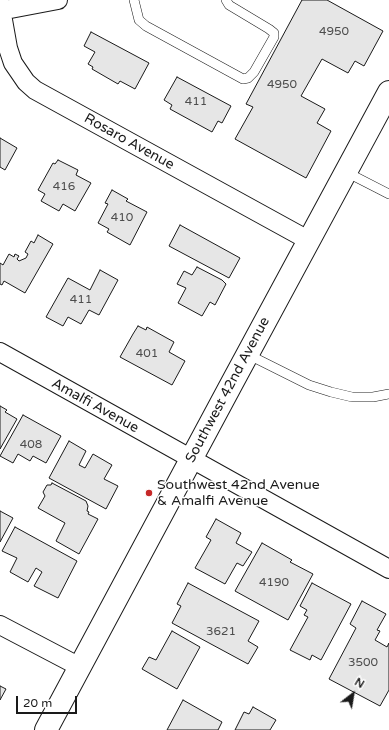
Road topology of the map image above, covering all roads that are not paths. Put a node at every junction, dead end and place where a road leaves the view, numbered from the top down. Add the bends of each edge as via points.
1 (58, 0) edge
2 (134, 0) edge
3 (226, 0) edge
4 (0, 8) edge
5 (389, 92) edge
6 (346, 172) junction
7 (389, 194) edge
8 (308, 240) junction
9 (0, 352) edge
10 (247, 354) junction
11 (389, 394) edge
12 (191, 459) junction
13 (389, 569) edge
14 (0, 626) edge
15 (80, 667) junction
16 (46, 730) edge

1 - 4 street
2 - 3 lane via 139,20 146,26 242,79 248,78 254,72 274,33 229,5
4 - 8 street, Rosaro Avenue via 13,63 35,90
5 - 6 main road, Southwest 42nd Avenue
6 - 7 lane
6 - 8 main road, Southwest 42nd Avenue
8 - 10 main road, Southwest 42nd Avenue
9 - 12 street, Amalfi Avenue
10 - 11 lane via 309,385 331,392 352,397
10 - 12 main road, Southwest 42nd Avenue
12 - 13 street, Amalfi Avenue
12 - 15 main road, Southwest 42nd Avenue
14 - 15 street
15 - 16 main road, Southwest 42nd Avenue

